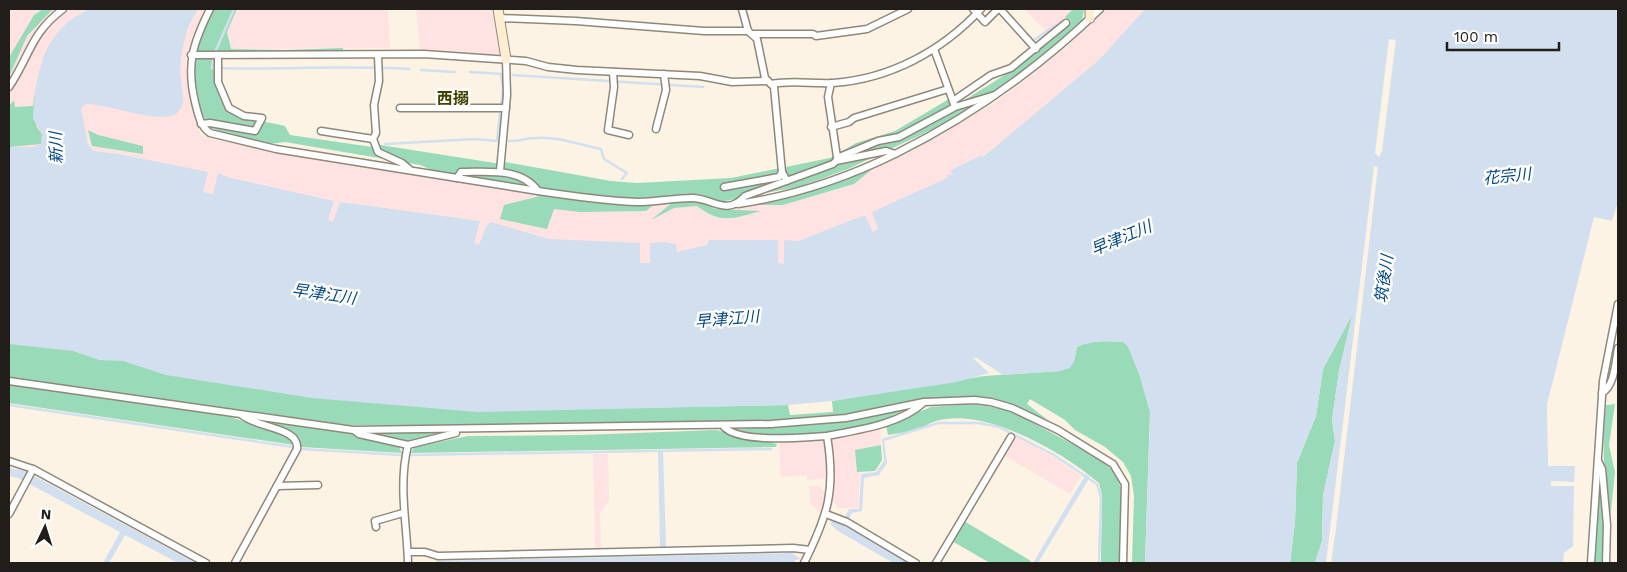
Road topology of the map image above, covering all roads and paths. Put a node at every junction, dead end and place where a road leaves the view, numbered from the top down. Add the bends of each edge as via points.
1 (63, 9) edge
2 (210, 9) edge
3 (742, 9) edge
4 (908, 9) edge
5 (999, 9) edge
6 (1100, 9) edge
7 (977, 10) edge
8 (499, 13) edge
9 (1090, 13) edge
10 (1066, 23) dead end
11 (751, 33) junction
12 (934, 49) junction
13 (1036, 49) junction
14 (378, 54) junction
15 (191, 55) junction
16 (218, 56) junction
17 (506, 59) junction
18 (664, 74) junction
19 (613, 78) junction
20 (770, 83) junction
21 (831, 83) junction
22 (9, 87) edge
23 (948, 89) junction
24 (999, 94) junction
25 (954, 104) junction
26 (400, 108) dead end
27 (506, 108) junction
28 (201, 124) junction
29 (831, 127) junction
30 (656, 129) dead end
31 (321, 131) dead end
32 (630, 135) dead end
33 (373, 140) junction
34 (895, 154) junction
35 (837, 159) junction
36 (410, 169) junction
37 (500, 171) junction
38 (782, 172) junction
39 (457, 178) junction
40 (787, 181) junction
41 (724, 187) dead end
42 (538, 191) junction
43 (738, 204) junction
44 (1618, 304) edge
45 (1618, 348) edge
46 (9, 381) edge
47 (1602, 393) junction
48 (924, 402) junction
49 (242, 415) junction
50 (724, 426) junction
51 (354, 430) junction
52 (465, 430) junction
53 (827, 436) junction
54 (1011, 437) dead end
55 (408, 445) junction
56 (1597, 459) junction
57 (9, 461) edge
58 (33, 469) junction
59 (318, 485) dead end
60 (277, 486) junction
61 (403, 513) junction
62 (9, 514) edge
63 (829, 515) junction
64 (376, 527) dead end
65 (810, 550) junction
66 (408, 552) junction
67 (206, 563) edge
68 (235, 563) edge
69 (408, 563) edge
70 (804, 563) edge
71 (916, 563) edge
72 (936, 563) edge
73 (1123, 563) edge
74 (1591, 563) edge
75 (1606, 563) edge

1 - 22 street via 34,37
2 - 15 street
3 - 11 street
4 - 11 street via 868,29 816,36
5 - 7 street via 985,22
5 - 13 street
6 - 9 street
7 - 12 street via 966,25
8 - 11 street
8 - 17 street
9 - 24 street via 1061,46
10 - 13 street
11 - 20 street
12 - 21 street via 884,74
12 - 23 street
13 - 25 street via 1011,68 991,75
14 - 16 street
14 - 17 street
14 - 33 street via 374,105 376,133
15 - 16 street
15 - 28 street via 192,90
16 - 28 street via 218,82 228,108 239,114 262,118 255,131
17 - 19 street
17 - 27 street
18 - 19 street
18 - 20 street
18 - 30 street via 666,90
19 - 32 street via 608,130
20 - 21 street via 792,80
20 - 38 street via 776,93
21 - 29 street via 828,98
23 - 25 street
23 - 29 street
24 - 25 street
24 - 34 street via 961,119
25 - 35 street via 899,138 878,141
26 - 27 street
27 - 37 street
28 - 36 street via 210,133 245,142
29 - 35 street
31 - 33 street
33 - 36 street via 378,152
34 - 35 street via 886,151
34 - 43 street via 800,191
35 - 40 street via 833,164
36 - 39 street
37 - 39 street via 461,172
37 - 42 street via 532,183
38 - 40 street
38 - 41 street via 780,178
39 - 42 street
40 - 43 street via 745,196
42 - 43 street via 598,200 638,202 693,198 715,205
44 - 47 street
45 - 47 street via 1612,381
46 - 49 street
47 - 56 street
48 - 50 street via 814,422
48 - 53 street via 917,409 876,426
48 - 73 street via 975,400 1012,408 1058,430 1113,464 1125,484
49 - 51 street
49 - 60 street via 249,421 289,433 298,443
50 - 52 street
50 - 53 street via 733,433 776,439
51 - 52 street
51 - 55 street via 359,434
52 - 55 street
53 - 63 street
54 - 72 street
55 - 61 street via 404,464
56 - 74 street
56 - 75 street via 1602,469 1608,525
57 - 58 street
58 - 62 street
58 - 67 street
59 - 60 street
60 - 68 street
61 - 64 street via 375,521
61 - 66 street
63 - 65 street
63 - 71 street via 847,522
65 - 66 street via 438,556
65 - 70 street
66 - 69 street

